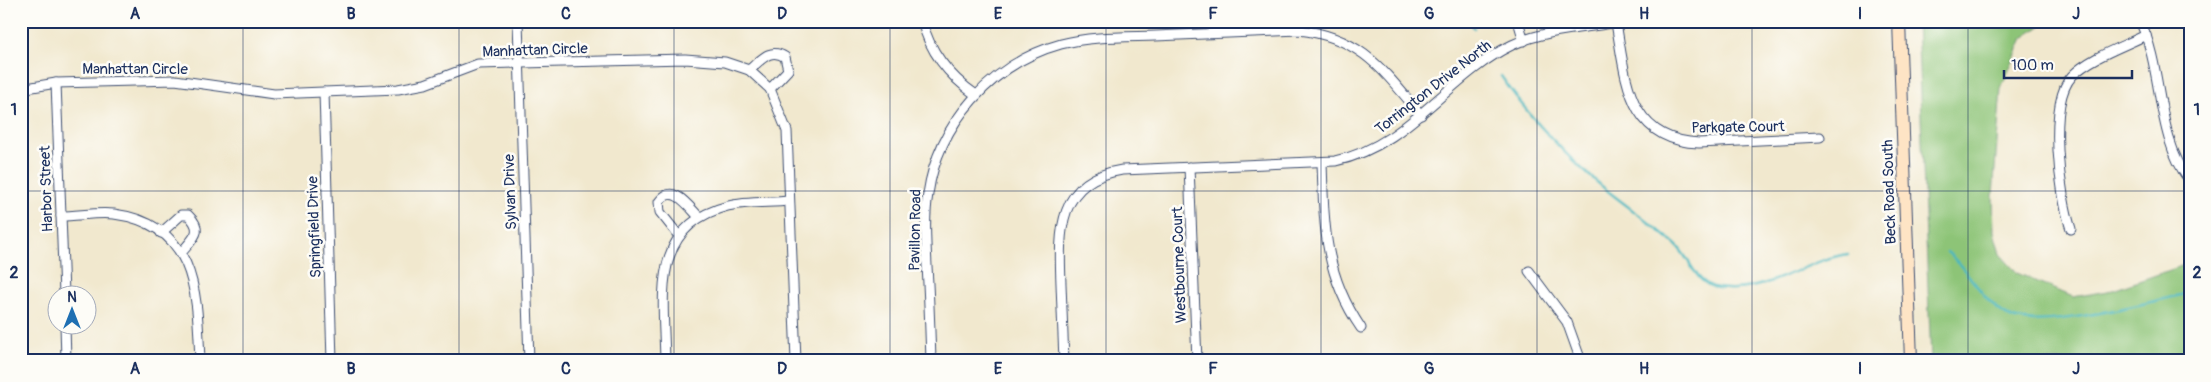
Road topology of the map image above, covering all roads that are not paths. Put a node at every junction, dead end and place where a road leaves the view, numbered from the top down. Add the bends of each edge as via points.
1 (518, 21) edge
2 (922, 21) edge
3 (1518, 21) edge
4 (1899, 21) edge
5 (2140, 21) edge
6 (1620, 22) edge
7 (2146, 35) junction
8 (1524, 41) junction
9 (519, 64) junction
10 (749, 70) junction
11 (56, 83) junction
12 (21, 89) edge
13 (770, 89) junction
14 (324, 92) junction
15 (976, 96) junction
16 (1421, 115) junction
17 (1820, 137) dead end
18 (1322, 162) junction
19 (1189, 167) junction
20 (2190, 181) edge
21 (789, 201) junction
22 (61, 216) junction
23 (699, 217) junction
24 (2071, 229) dead end
25 (161, 233) junction
26 (679, 236) junction
27 (182, 252) junction
28 (1529, 271) dead end
29 (64, 284) edge
30 (1361, 328) dead end
31 (65, 334) edge
32 (66, 361) edge
33 (200, 361) edge
34 (332, 361) edge
35 (530, 361) edge
36 (665, 361) edge
37 (796, 361) edge
38 (931, 361) edge
39 (1064, 361) edge
40 (1197, 361) edge
41 (1581, 361) edge
42 (1911, 361) edge

1 - 9 street, Sylvan Drive
2 - 15 street via 939,60
3 - 8 street
4 - 42 main road, Beck Road South
5 - 7 street
6 - 8 street, Torrington Drive North
6 - 17 street, Parkgate Court via 1630,96 1644,119 1662,134 1699,143
7 - 20 street via 2170,140
7 - 24 street via 2084,66 2063,89 2058,112 2062,194
8 - 16 street, Torrington Drive North via 1491,58
9 - 10 street, Manhattan Circle via 685,59 725,62
9 - 14 street, Manhattan Circle via 478,64 425,84 398,89
9 - 35 street, Sylvan Drive
10 - 13 street, Manhattan Circle
10 - 13 street via 769,53 785,57 788,70
11 - 12 street, Manhattan Circle
11 - 14 street, Manhattan Circle via 175,80 274,94
11 - 22 street, Harbor Street
13 - 21 street, Manhattan Circle via 787,131
14 - 34 street, Springfield Drive
15 - 16 street, Pavillon Road via 1021,60 1073,41 1299,30 1333,36 1364,52 1382,68
15 - 38 street, Pavillon Road via 958,117 945,140 928,195 926,232
16 - 18 street, Torrington Drive North via 1370,151
18 - 19 street, Torrington Drive North
18 - 30 street via 1324,219 1330,262 1343,299
19 - 39 street, Torrington Drive North via 1114,172 1093,180 1070,202 1060,231
19 - 40 street, Westbourne Court
21 - 23 street via 729,205
21 - 37 street, Manhattan Circle
22 - 25 street via 113,214 138,220
22 - 29 street, Harbor Street
23 - 26 street
23 - 26 street via 678,195 669,194 662,198 660,212
25 - 27 street
25 - 27 street via 181,215 188,215 198,227 197,234
26 - 36 street via 663,274
27 - 33 street via 198,302
28 - 41 street via 1564,316
31 - 32 street

